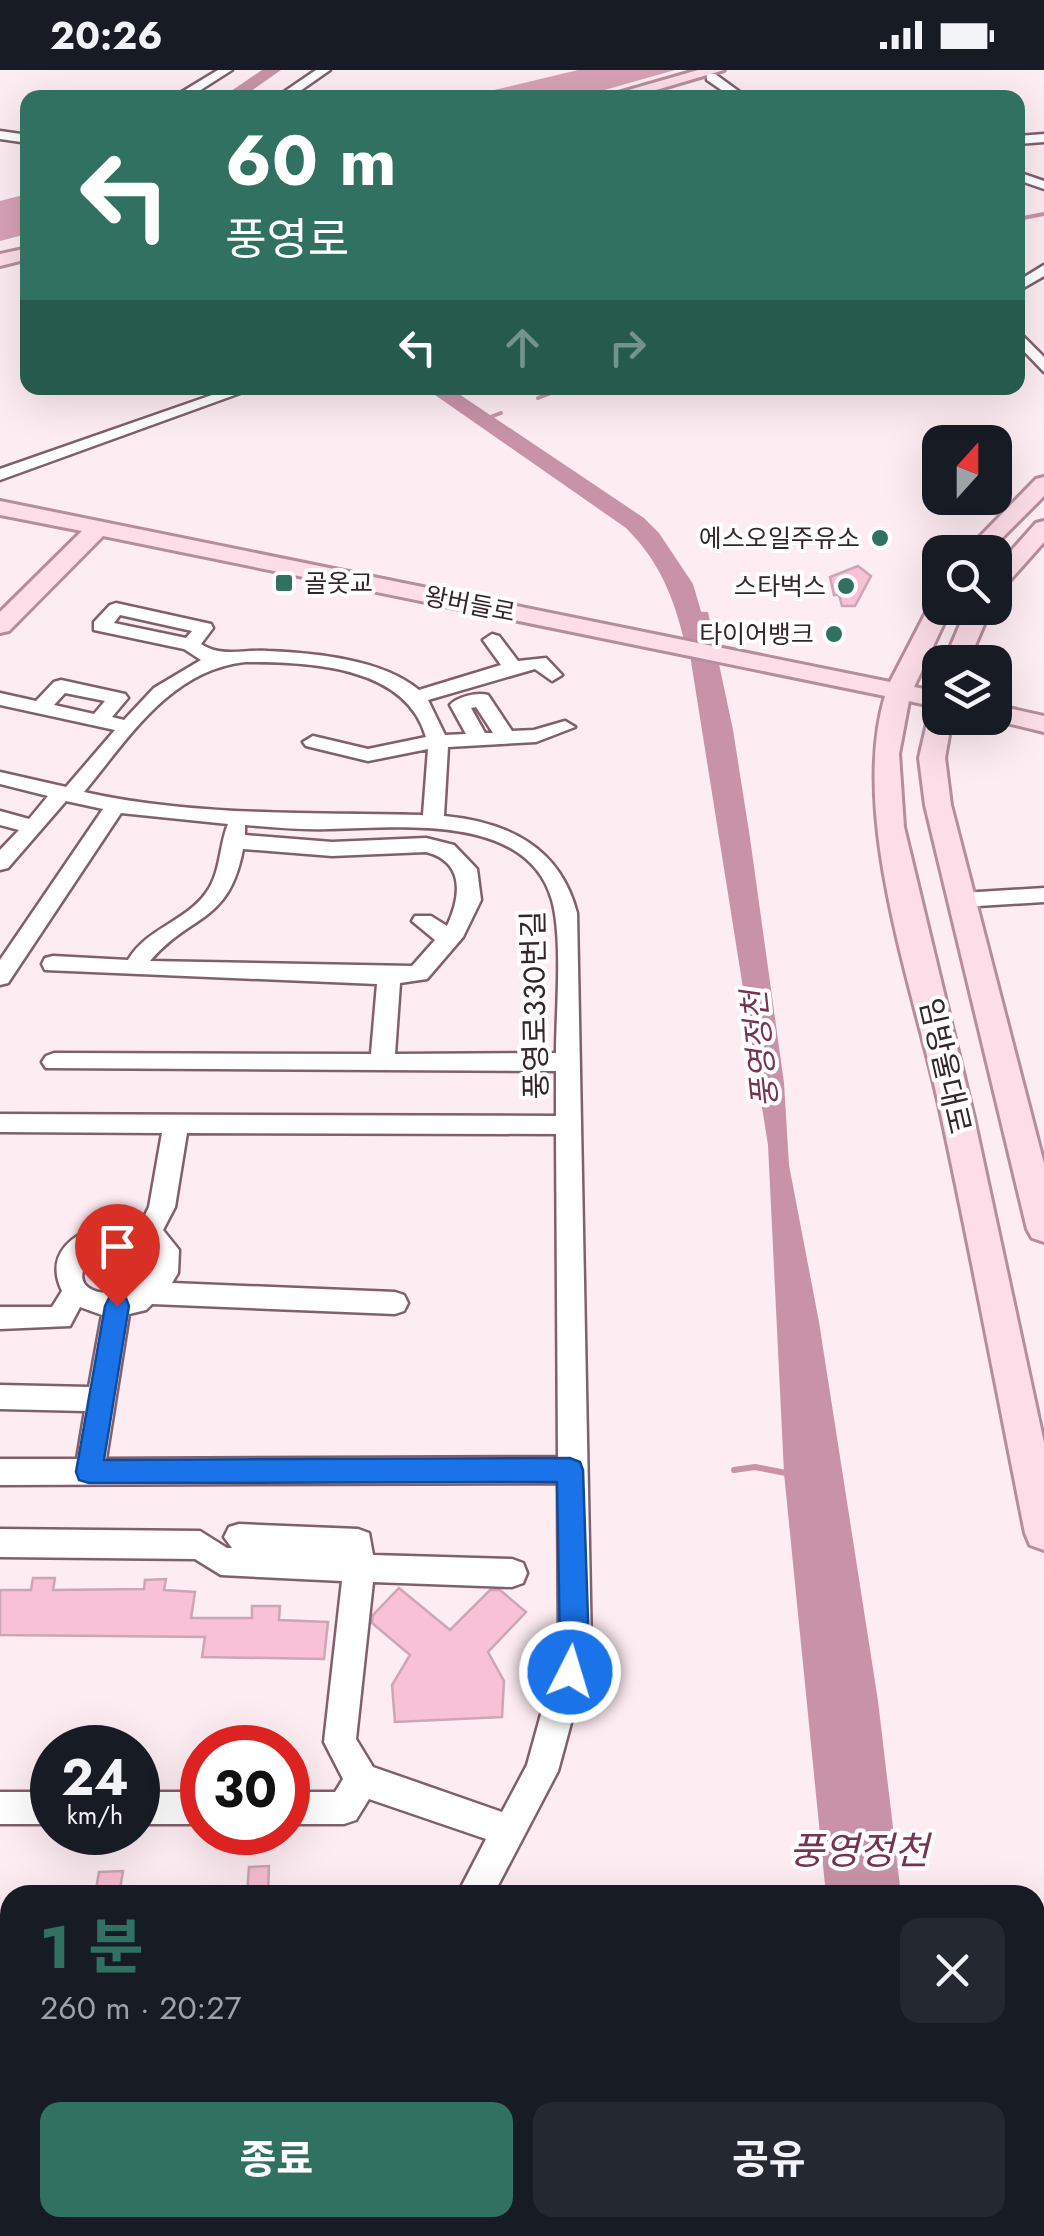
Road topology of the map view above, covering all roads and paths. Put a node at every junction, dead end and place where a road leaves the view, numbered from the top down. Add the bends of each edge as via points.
1 (226, 70) edge
2 (324, 70) edge
3 (739, 70) edge
4 (691, 74) edge
5 (714, 74) edge
6 (192, 90) edge
7 (293, 90) edge
8 (636, 90) edge
9 (661, 90) edge
10 (1025, 344) edge
11 (1044, 366) edge
12 (226, 395) edge
13 (0, 475) edge
14 (1044, 484) edge
15 (0, 508) edge
16 (1044, 528) edge
17 (96, 529) junction
18 (993, 535) edge
19 (1012, 563) edge
20 (931, 625) edge
21 (0, 626) edge
22 (492, 640) dead end
23 (190, 645) dead end
24 (214, 661) junction
25 (513, 668) junction
26 (552, 675) dead end
27 (899, 691) junction
28 (922, 696) edge
29 (416, 697) junction
30 (0, 699) edge
31 (40, 708) junction
32 (1012, 717) edge
33 (99, 720) junction
34 (1044, 724) edge
35 (565, 726) dead end
36 (128, 727) junction
37 (936, 735) edge
38 (506, 738) junction
39 (478, 739) junction
40 (313, 742) dead end
41 (438, 742) junction
42 (0, 778) edge
43 (66, 793) junction
44 (116, 805) junction
45 (0, 818) edge
46 (432, 824) junction
47 (34, 827) junction
48 (236, 829) junction
49 (0, 863) edge
50 (1044, 895) edge
51 (962, 900) junction
52 (423, 921) dead end
53 (449, 938) junction
54 (52, 964) dead end
55 (134, 968) junction
56 (389, 976) junction
57 (0, 977) edge
58 (54, 1062) dead end
59 (567, 1062) junction
60 (382, 1063) junction
61 (0, 1123) edge
62 (176, 1124) junction
63 (568, 1125) junction
64 (1044, 1229) edge
65 (150, 1232) junction
66 (150, 1292) junction
67 (74, 1293) junction
68 (395, 1302) dead end
69 (117, 1306) junction
70 (0, 1318) edge
71 (0, 1396) edge
72 (101, 1399) junction
73 (570, 1470) junction
74 (0, 1472) edge
75 (89, 1472) junction
76 (1044, 1533) edge
77 (239, 1536) dead end
78 (0, 1543) edge
79 (359, 1568) junction
80 (512, 1573) dead end
81 (362, 1780) junction
82 (0, 1808) edge
83 (30, 1808) edge
84 (310, 1808) edge
85 (510, 1831) junction
86 (480, 1885) edge

1 - 6 street
2 - 7 street
3 - 5 main road
4 - 5 main road
4 - 8 main road
5 - 9 main road
10 - 11 street
12 - 13 street
14 - 18 main road
15 - 17 main road, 왕버들로
16 - 19 main road
17 - 21 main road
17 - 27 main road, 왕버들로
20 - 27 main road, 임방울대로
22 - 25 street
23 - 24 street
24 - 29 street via 278,654 388,678
24 - 36 street via 168,686
25 - 26 street via 539,662
25 - 29 street
27 - 28 main road, 왕버들로
27 - 76 main road, 임방울대로 via 886,754 902,877
29 - 41 street
30 - 31 street
31 - 33 street
31 - 33 street via 61,686 118,698
32 - 34 main road
33 - 36 street
35 - 38 street
36 - 43 street
37 - 51 main road, 임방울대로 via 938,805
38 - 39 street
38 - 39 street via 481,699 460,704
39 - 41 street
40 - 41 street via 368,755
41 - 46 street via 442,758
42 - 43 street, 풍영로330번길
43 - 44 street, 풍영로330번길
43 - 47 street
44 - 48 street, 풍영로330번길
44 - 57 street
45 - 47 street
46 - 48 street, 풍영로330번길
46 - 59 street, 풍영로330번길 via 506,837 538,856 560,883
47 - 49 street
48 - 53 street via 332,850 446,850 466,869 470,900
48 - 55 street via 228,872 210,903 167,929
50 - 51 street
51 - 64 main road, 임방울대로
52 - 53 street
53 - 56 street via 419,973
54 - 55 street
55 - 56 street
56 - 60 street
58 - 60 street
59 - 60 street
59 - 63 street, 풍영로330번길
61 - 62 street
62 - 63 street
62 - 65 street via 162,1207
63 - 73 street, 풍영로330번길
65 - 66 street via 168,1261
65 - 67 street via 119,1229 85,1239 68,1262
66 - 68 street
66 - 69 street
67 - 69 street
67 - 70 street via 60,1318
69 - 72 street
71 - 72 street
72 - 75 street
73 - 75 street
73 - 85 street, 풍영로330번길 via 574,1649 542,1771
74 - 75 street
77 - 79 street via 358,1543
78 - 79 street via 200,1545 221,1561
79 - 80 street
79 - 81 street via 340,1742
81 - 84 street via 344,1808
81 - 85 street
82 - 83 street
85 - 86 street, 풍영로330번길

